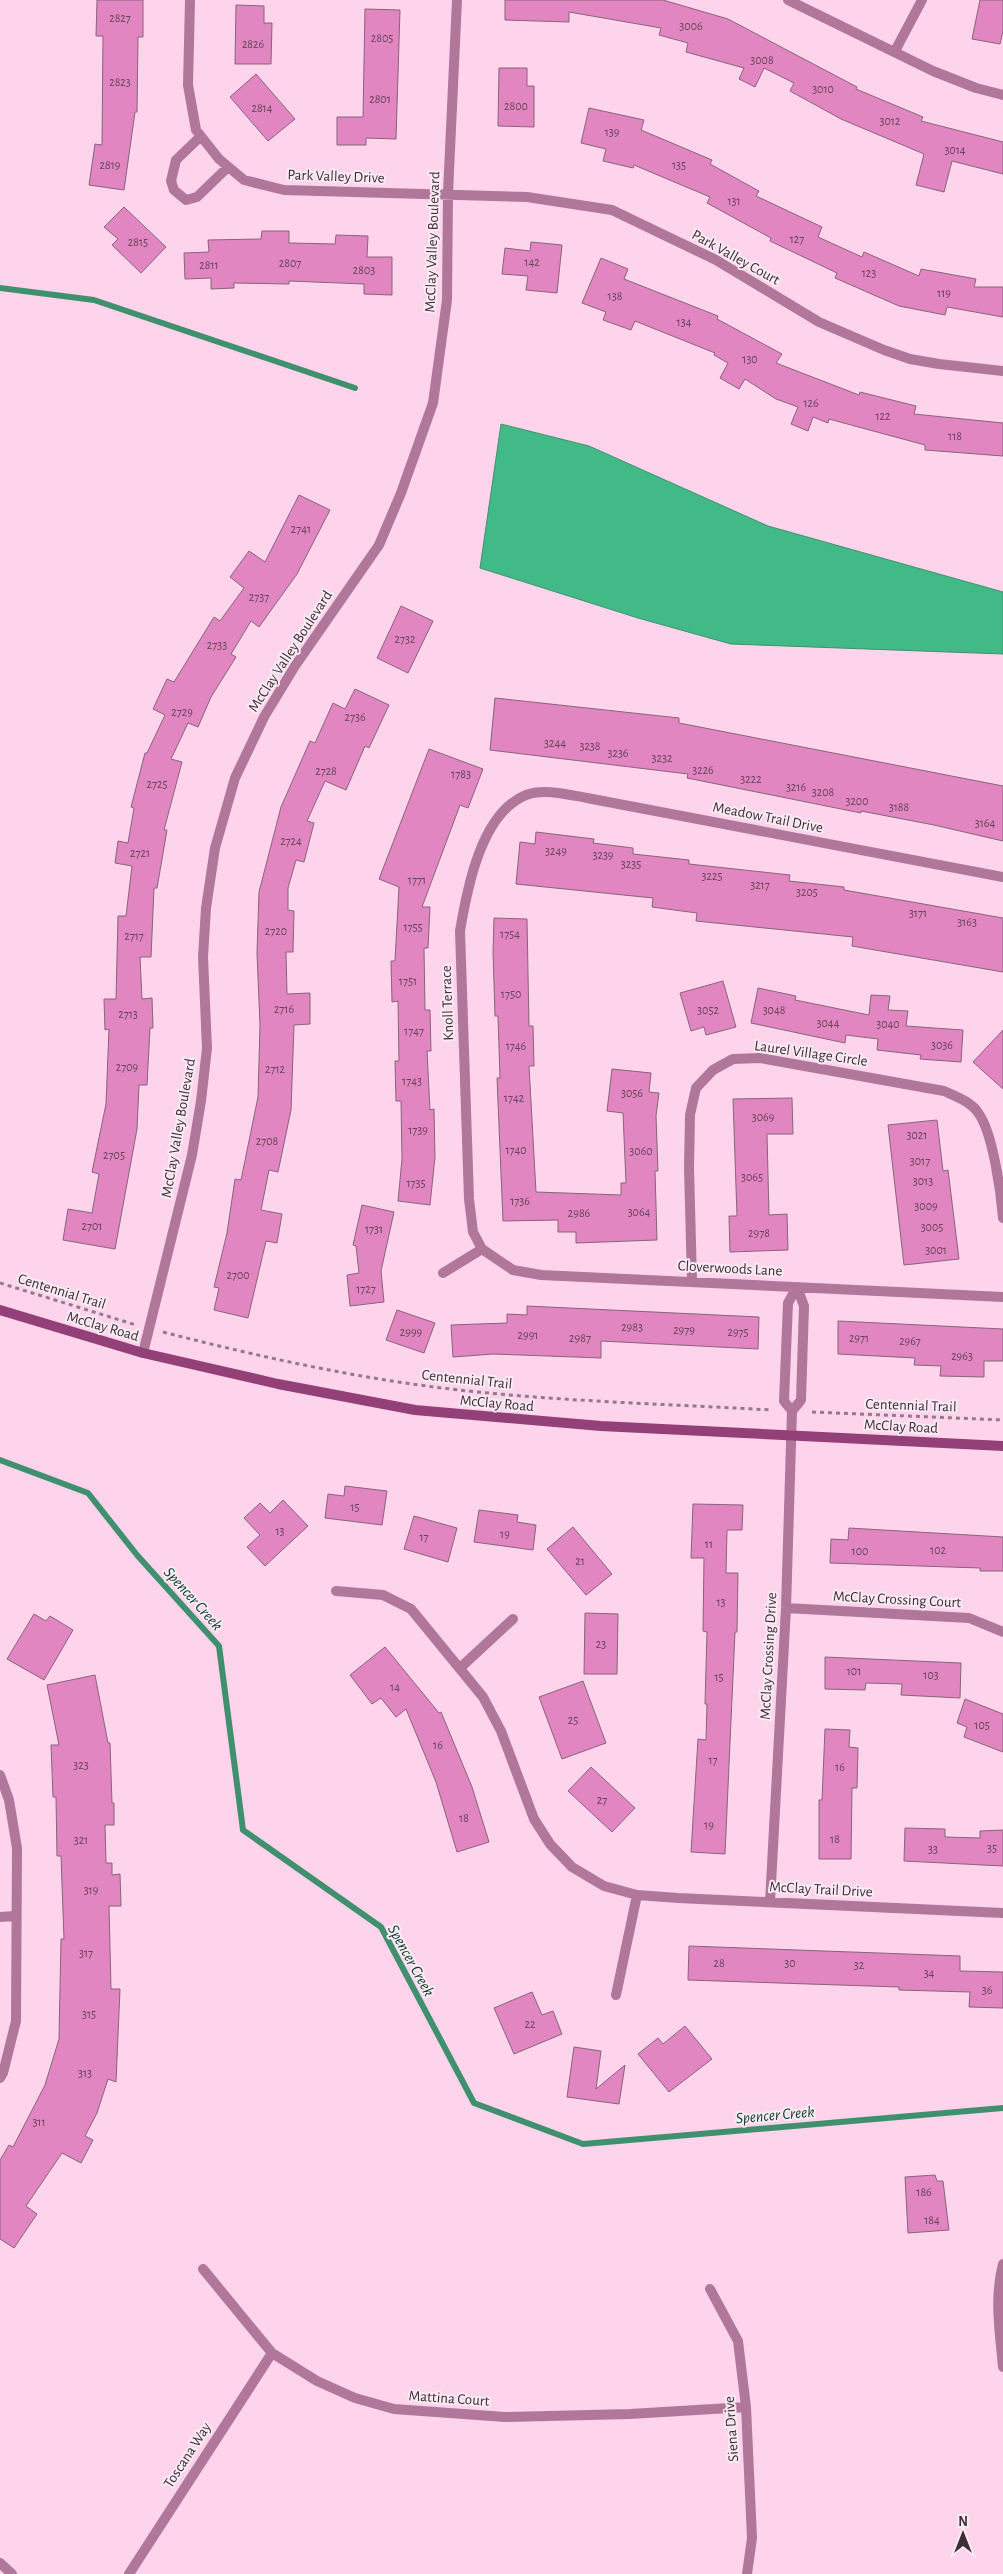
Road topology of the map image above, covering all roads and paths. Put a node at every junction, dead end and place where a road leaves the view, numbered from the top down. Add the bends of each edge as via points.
1 (190, 0) edge
2 (457, 0) edge
3 (788, 0) edge
4 (922, 0) edge
5 (895, 51) junction
6 (1003, 95) edge
7 (200, 137) junction
8 (228, 167) junction
9 (448, 194) junction
10 (1003, 371) edge
11 (527, 794) joint
12 (1003, 877) edge
13 (1003, 1218) edge
14 (473, 1232) joint
15 (482, 1249) junction
16 (443, 1273) dead end
17 (692, 1280) junction
18 (0, 1283) edge
19 (798, 1287) junction
20 (1003, 1297) edge
21 (0, 1310) edge
22 (118, 1320) dead end
23 (175, 1335) dead end
24 (143, 1353) junction
25 (761, 1409) dead end
26 (792, 1411) junction
27 (817, 1412) dead end
28 (1003, 1420) edge
29 (791, 1436) junction
30 (1003, 1446) edge
31 (336, 1592) dead end
32 (786, 1608) junction
33 (513, 1619) dead end
34 (1003, 1632) edge
35 (460, 1668) junction
36 (0, 1775) edge
37 (637, 1895) junction
38 (770, 1902) junction
39 (1003, 1914) edge
40 (0, 1916) edge
41 (15, 1916) junction
42 (616, 1995) dead end
43 (0, 2078) edge
44 (1003, 2264) edge
45 (203, 2269) dead end
46 (710, 2289) dead end
47 (272, 2353) junction
48 (1003, 2367) edge
49 (746, 2407) junction
50 (0, 2563) edge
51 (12, 2574) edge
52 (129, 2574) edge
53 (747, 2574) edge

1 - 7 street, Park Valley Drive via 188,85
2 - 9 street, McClay Valley Boulevard
3 - 5 street
4 - 5 street
5 - 6 street via 933,71
7 - 8 street, Park Valley Drive
7 - 8 street via 176,160 171,182 179,196 186,200 197,198
8 - 9 street, Park Valley Drive via 244,180 284,190
9 - 10 street, Park Valley Court via 527,197 612,210 716,260 818,322 884,350 910,359
9 - 24 street, McClay Valley Boulevard via 447,300 433,403 379,545 295,666 264,717 235,778 215,848 203,957 208,1048 201,1101 192,1155
11 - 12 street, Meadow Trail Drive via 551,792 587,798
11 - 14 street, Knoll Terrace via 507,807 493,824 466,898 460,931 469,1199
13 - 17 street, Laurel Village Circle via 988,1132 978,1112 964,1101 944,1091 799,1064 760,1058 733,1059 713,1070 696,1088 690,1115
14 - 15 street, Cloverwoods Lane
15 - 16 street
15 - 17 street, Cloverwoods Lane via 513,1270
17 - 19 street, Cloverwoods Lane
18 - 22 path, Centennial Trail
19 - 20 street, Cloverwoods Lane
19 - 26 street, McClay Crossing Drive via 804,1306 802,1400
19 - 26 street, McClay Crossing Drive via 788,1303 784,1401
21 - 24 main road, McClay Road
23 - 25 path, Centennial Trail via 320,1368 420,1385 541,1397
24 - 29 main road, McClay Road via 278,1384 415,1410 601,1426
26 - 29 street, McClay Crossing Drive
27 - 28 path, Centennial Trail
29 - 30 main road, McClay Road
29 - 32 street, McClay Crossing Drive
31 - 35 street, McClay Trail Drive via 383,1595 411,1609
32 - 34 street, McClay Crossing Court via 969,1618
32 - 38 street, McClay Crossing Drive
33 - 35 street
35 - 37 street, McClay Trail Drive via 483,1697 501,1731 534,1819 550,1844 572,1867 596,1881
36 - 41 street via 9,1800 17,1848
37 - 38 street, McClay Trail Drive
37 - 42 street
38 - 39 street, McClay Trail Drive
40 - 41 street
41 - 43 street via 16,2021
44 - 48 street via 998,2281
45 - 47 street, Mattina Court
46 - 49 street, Siena Drive via 738,2341
47 - 49 street, Mattina Court via 317,2381 355,2398 394,2409 506,2417
47 - 52 street, Toscana Way
49 - 53 street, Siena Drive via 752,2538
50 - 51 street

